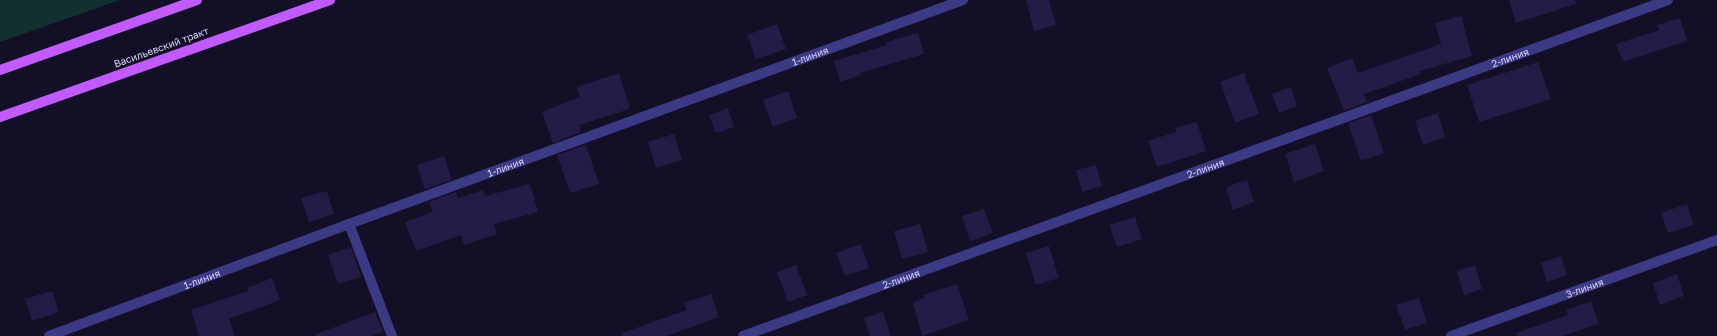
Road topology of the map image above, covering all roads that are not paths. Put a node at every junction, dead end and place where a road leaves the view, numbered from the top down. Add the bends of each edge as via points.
1 (197, 0) edge
2 (330, 0) edge
3 (963, 0) edge
4 (1668, 0) edge
5 (0, 70) edge
6 (0, 117) edge
7 (349, 224) junction
8 (1717, 240) edge
9 (49, 336) edge
10 (392, 336) edge
11 (743, 336) edge
12 (1452, 336) edge

1 - 5 main road
2 - 6 main road, Васильевский тракт
3 - 7 street, 1-линия
4 - 11 street, 2-линия
7 - 9 street, 1-линия
7 - 10 street
8 - 12 street, 3-линия

